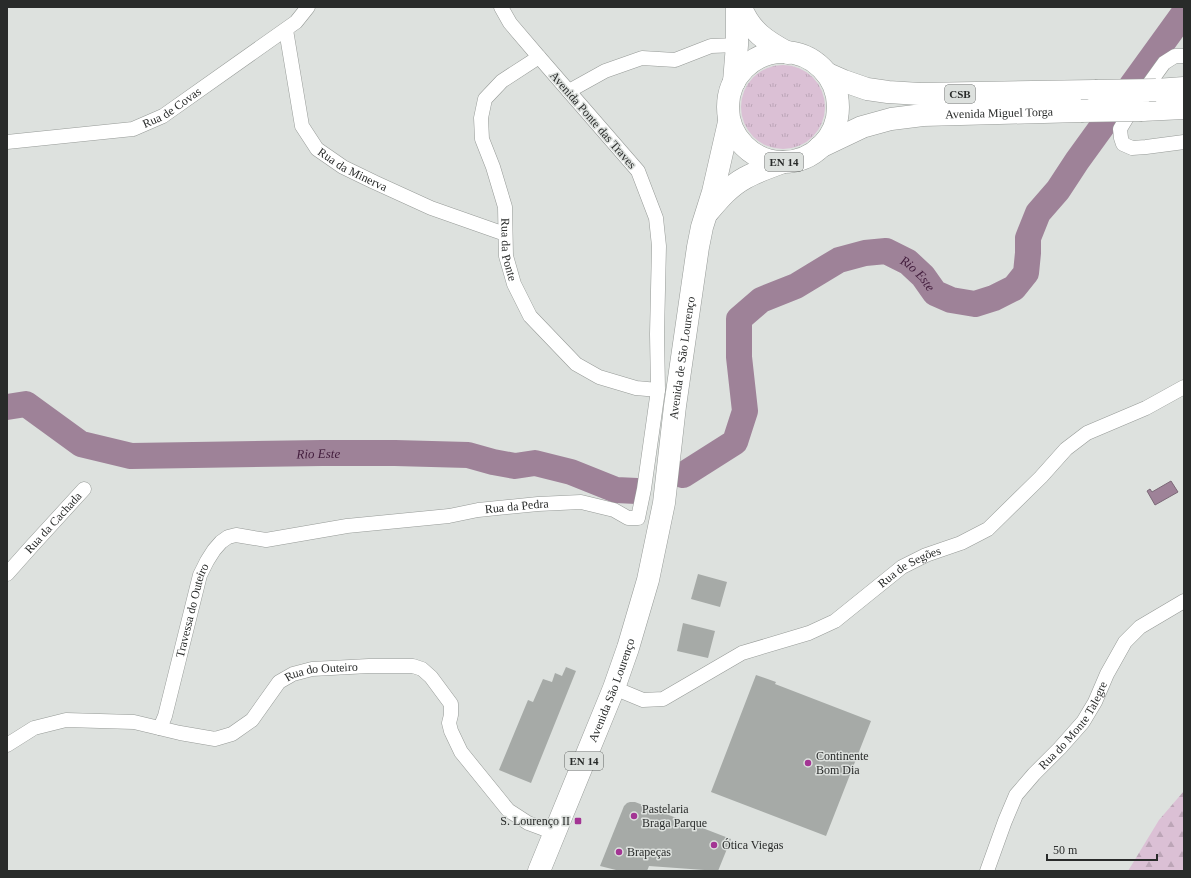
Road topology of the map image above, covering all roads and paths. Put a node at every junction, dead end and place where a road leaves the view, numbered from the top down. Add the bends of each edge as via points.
1 (308, 7) edge
2 (500, 7) edge
3 (737, 7) edge
4 (741, 7) edge
5 (286, 30) junction
6 (737, 45) junction
7 (788, 53) junction
8 (1184, 56) edge
9 (539, 57) junction
10 (828, 74) junction
11 (734, 82) junction
12 (1184, 88) edge
13 (569, 91) junction
14 (1184, 108) edge
15 (729, 122) junction
16 (7, 142) edge
17 (1184, 142) edge
18 (820, 147) junction
19 (783, 162) junction
20 (706, 214) junction
21 (506, 234) junction
22 (1184, 387) edge
23 (658, 390) junction
24 (675, 406) junction
25 (84, 489) dead end
26 (664, 502) joint
27 (266, 540) joint
28 (7, 574) edge
29 (1184, 601) edge
30 (614, 688) junction
31 (160, 728) junction
32 (7, 745) edge
33 (555, 833) junction
34 (539, 871) edge
35 (987, 871) edge

1 - 5 street, Rua de Covas
2 - 9 street, Avenida Ponte das Traves
3 - 6 main road, Avenida de São Lourenço / EN 14
4 - 7 main road, Avenida de São Lourenço / EN 14 via 758,34
5 - 16 street, Rua de Covas via 163,116 133,129
5 - 21 street, Rua da Minerva via 302,126 317,150 343,167 432,208
6 - 11 main road, Avenida de São Lourenço / EN 14
6 - 13 street via 711,46 675,60 642,58 605,71
7 - 10 main road, Avenida de São Lourenço / EN 14 via 799,54 815,62
7 - 11 main road, Avenida de São Lourenço / EN 14 via 758,58 747,65
8 - 17 street via 1175,56 1164,64 1120,129 1120,138 1123,144 1132,148
9 - 13 street, Avenida Ponte das Traves
9 - 21 street, Rua da Ponte via 502,81 485,99 481,118 482,139 505,207
10 - 12 main road, Avenida Miguel Torga / CSB, bridge via 867,89 935,94
10 - 18 main road, Avenida de São Lourenço / EN 14 via 836,89 839,106 836,124
11 - 15 main road, Avenida de São Lourenço / EN 14 via 729,97
13 - 23 street, Avenida Ponte das Traves via 638,171 656,218 659,246
14 - 18 main road, Avenida Miguel Torga / CSB, bridge via 923,115 891,119 862,127
15 - 19 main road, Avenida de São Lourenço / EN 14 via 734,133 750,152 766,160
15 - 20 main road, Avenida de São Lourenço / EN 14
18 - 19 main road, Avenida de São Lourenço / EN 14 via 816,152 800,160
19 - 20 main road, Avenida de São Lourenço / EN 14 via 746,177 720,198
20 - 24 main road, Avenida de São Lourenço / EN 14 via 698,246
21 - 23 street, Rua da Ponte via 506,256 514,284 530,316 576,364 599,377 636,388
22 - 30 street, Rua de Segões via 1146,408 1087,433 1066,449 988,530 926,555 902,568 836,621 809,633 742,653 663,698 643,700
23 - 24 street
23 - 27 street, Rua da Pedra via 638,518 628,518 614,510 581,502 538,504 347,526
24 - 26 main road, Avenida de São Lourenço / EN 14
25 - 28 street, Rua da Cachada
26 - 30 main road, Avenida São Lourenço / EN 14 via 642,604
27 - 31 street, Travessa do Outeiro via 243,535 228,537 207,561 200,575
29 - 35 street, Rua do Monte Talegre via 1140,627 1125,642 1083,722 1016,795
30 - 33 main road, Avenida São Lourenço / EN 14
31 - 32 street, Rua do Outeiro via 134,722 66,720 34,728
31 - 33 street, Rua do Outeiro via 215,739 232,734 252,720 279,682 293,674 312,669 413,666 422,669 431,677 451,704 449,723 456,744 508,810 528,823
33 - 34 main road, Avenida São Lourenço / EN 14

